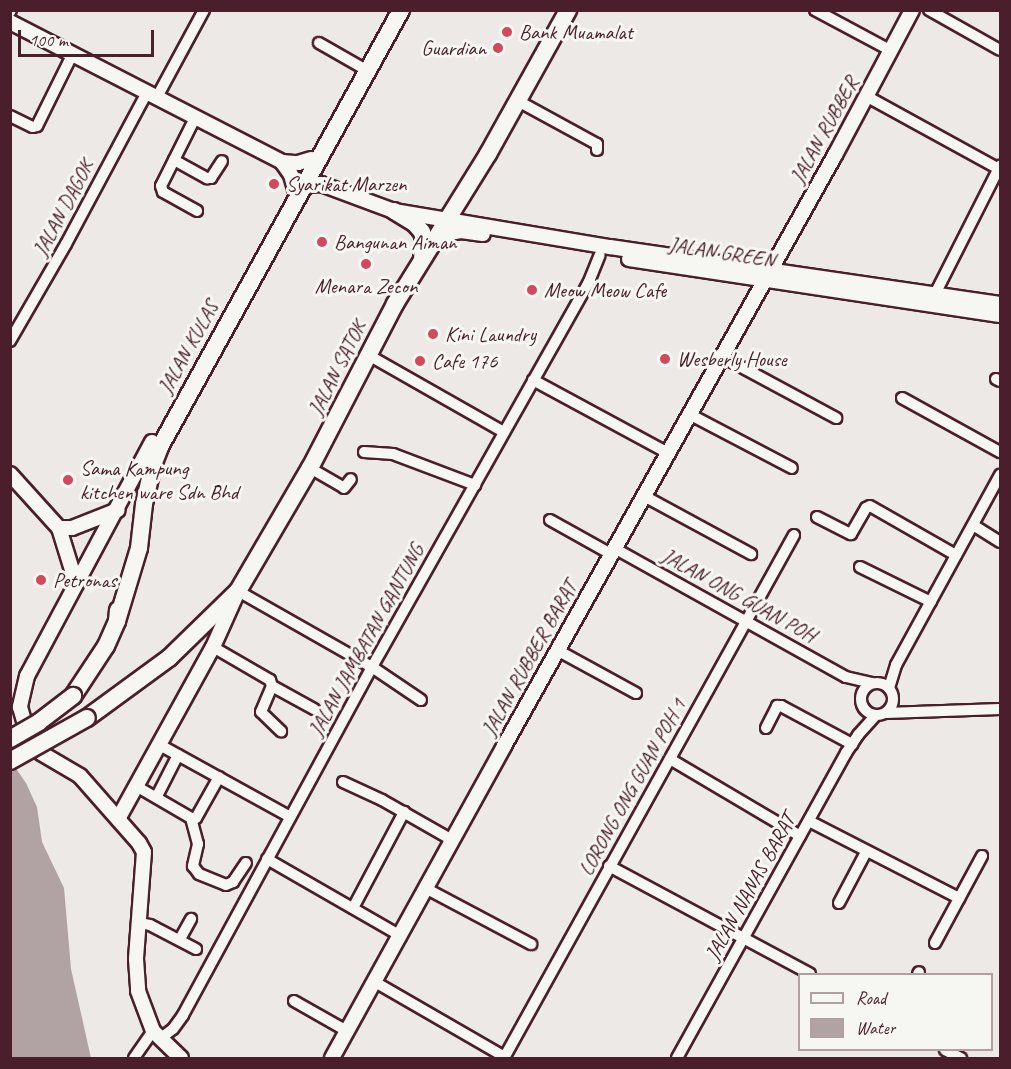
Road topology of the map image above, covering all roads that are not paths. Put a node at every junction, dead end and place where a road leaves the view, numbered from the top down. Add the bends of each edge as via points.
1 (204, 10) edge
2 (401, 10) edge
3 (568, 10) edge
4 (815, 10) edge
5 (912, 10) edge
6 (929, 10) edge
7 (10, 22) edge
8 (320, 43) dead end
9 (890, 50) junction
10 (1000, 50) edge
11 (73, 53) junction
12 (368, 70) junction
13 (152, 94) junction
14 (866, 96) junction
15 (518, 100) junction
16 (344, 113) junction
17 (10, 116) edge
18 (195, 118) junction
19 (597, 150) dead end
20 (312, 159) junction
21 (174, 160) junction
22 (222, 161) dead end
23 (282, 162) junction
24 (1000, 167) edge
25 (296, 193) junction
26 (197, 211) dead end
27 (394, 211) junction
28 (447, 219) junction
29 (438, 235) junction
30 (600, 255) junction
31 (421, 261) junction
32 (768, 275) junction
33 (935, 294) junction
34 (1000, 304) edge
35 (1000, 315) edge
36 (10, 341) edge
37 (370, 356) junction
38 (721, 356) junction
39 (533, 380) junction
40 (902, 398) dead end
41 (689, 414) junction
42 (836, 418) dead end
43 (504, 432) junction
44 (152, 442) junction
45 (364, 452) dead end
46 (1000, 452) edge
47 (668, 453) junction
48 (310, 468) junction
49 (792, 468) dead end
50 (10, 474) edge
51 (1000, 475) edge
52 (351, 479) dead end
53 (475, 485) junction
54 (644, 496) junction
55 (118, 510) junction
56 (817, 517) dead end
57 (550, 520) dead end
58 (973, 525) junction
59 (59, 528) junction
60 (794, 535) dead end
61 (1000, 542) edge
62 (612, 551) junction
63 (751, 554) dead end
64 (956, 555) junction
65 (860, 567) dead end
66 (72, 587) junction
67 (238, 591) junction
68 (931, 602) junction
69 (117, 621) junction
70 (747, 622) junction
71 (213, 647) junction
72 (557, 651) junction
73 (896, 665) junction
74 (372, 667) junction
75 (846, 676) junction
76 (874, 683) junction
77 (272, 686) junction
78 (889, 688) junction
79 (636, 693) dead end
80 (422, 700) dead end
81 (893, 700) junction
82 (862, 703) junction
83 (314, 709) dead end
84 (1000, 709) edge
85 (909, 710) junction
86 (881, 714) junction
87 (766, 728) dead end
88 (282, 731) dead end
89 (10, 739) edge
90 (855, 739) junction
91 (159, 744) junction
92 (178, 755) junction
93 (670, 759) junction
94 (10, 761) edge
95 (219, 777) junction
96 (343, 782) dead end
97 (136, 786) junction
98 (157, 796) junction
99 (404, 812) junction
100 (290, 817) junction
101 (191, 818) junction
102 (118, 819) junction
103 (809, 821) junction
104 (800, 836) junction
105 (452, 840) junction
106 (866, 852) junction
107 (982, 856) dead end
108 (267, 860) junction
109 (246, 863) dead end
110 (609, 866) junction
111 (427, 889) junction
112 (959, 898) junction
113 (839, 903) dead end
114 (353, 908) junction
115 (191, 919) dead end
116 (139, 923) junction
117 (401, 936) junction
118 (180, 939) junction
119 (743, 940) junction
120 (934, 943) dead end
121 (531, 944) dead end
122 (196, 949) dead end
123 (806, 973) edge
124 (375, 982) junction
125 (294, 1001) dead end
126 (347, 1031) junction
127 (157, 1035) junction
128 (948, 1051) edge
129 (504, 1058) edge
130 (134, 1059) edge
131 (181, 1059) edge
132 (332, 1059) edge
133 (677, 1059) edge
134 (961, 1059) edge

1 - 13 street, JALAN DAGOK
2 - 12 main road, JALAN KULAS
3 - 15 main road, JALAN SATOK
4 - 9 street
5 - 9 main road, JALAN RUBBER
6 - 10 street
7 - 11 main road
8 - 12 street
9 - 14 main road, JALAN RUBBER
11 - 13 main road
11 - 17 street via 37,126 33,128
12 - 16 main road, JALAN KULAS
13 - 18 main road
13 - 36 street, JALAN DAGOK
14 - 24 street
14 - 32 main road, JALAN RUBBER
15 - 19 street via 597,144
15 - 28 main road, JALAN SATOK
16 - 20 main road, JALAN KULAS
16 - 25 main road, JALAN KULAS
18 - 21 street
18 - 23 main road
20 - 23 main road
20 - 25 main road, JALAN KULAS
21 - 22 street via 207,178
21 - 26 street via 161,186 163,192
23 - 25 main road
24 - 33 street
25 - 27 main road, JALAN GREEN via 307,185 321,184
25 - 44 main road, JALAN KULAS via 196,359
25 - 69 main road, JALAN KULAS via 161,445 150,477 139,548
27 - 28 main road, JALAN GREEN
27 - 31 main road via 422,232 425,244
28 - 29 main road, JALAN SATOK
28 - 32 main road, JALAN GREEN
29 - 30 main road, JALAN GREEN via 472,232
29 - 31 main road, JALAN SATOK
30 - 32 main road, JALAN GREEN
30 - 39 street, JALAN JAMBATAN GANTUNG via 588,284
31 - 37 main road, JALAN SATOK
32 - 33 main road, JALAN GREEN
32 - 35 main road, JALAN GREEN
32 - 38 main road, JALAN RUBBER BARAT
33 - 34 main road, JALAN GREEN
37 - 43 street
37 - 48 main road, JALAN SATOK
38 - 41 main road, JALAN RUBBER BARAT
38 - 42 street
39 - 43 street, JALAN JAMBATAN GANTUNG
39 - 47 street
40 - 46 street
41 - 47 main road, JALAN RUBBER BARAT
41 - 49 street
43 - 53 street, JALAN JAMBATAN GANTUNG
44 - 55 main road, JALAN KULAS
44 - 69 main road, JALAN KULAS via 136,505
45 - 53 street via 393,454
47 - 54 main road, JALAN RUBBER BARAT
48 - 52 street via 344,488
48 - 67 main road, JALAN SATOK
50 - 59 main road
51 - 58 street
53 - 74 street, JALAN JAMBATAN GANTUNG
54 - 62 main road, JALAN RUBBER BARAT
54 - 63 street
55 - 59 main road via 72,528
55 - 66 main road, JALAN KULAS
56 - 64 street via 851,534 870,506
57 - 62 street, JALAN ONG GUAN POH
58 - 61 street
58 - 64 street
59 - 66 main road via 72,570
60 - 70 street, LORONG ONG GUAN POH 1
62 - 70 street, JALAN ONG GUAN POH
62 - 72 main road, JALAN RUBBER BARAT
64 - 68 street
65 - 68 street
66 - 102 main road, JALAN KULAS via 21,692 22,722 41,753 80,776
67 - 71 main road, JALAN SATOK
67 - 74 street
67 - 94 main road, JALAN SATOK, bridge via 169,658 87,718
68 - 73 street
69 - 89 main road, JALAN KULAS, bridge via 93,668 73,696
70 - 75 street, JALAN ONG GUAN POH
70 - 93 street, LORONG ONG GUAN POH 1
71 - 77 street via 270,680
71 - 91 main road, JALAN SATOK
72 - 79 street
72 - 105 main road, JALAN RUBBER BARAT
73 - 76 street
73 - 78 street
74 - 80 street
74 - 100 street, JALAN JAMBATAN GANTUNG
75 - 76 street, JALAN ONG GUAN POH
75 - 82 street, JALAN ONG GUAN POH
76 - 78 street
76 - 82 street via 865,689
77 - 83 street
77 - 88 street via 261,712
78 - 81 street
81 - 85 street
81 - 86 street
82 - 86 street
82 - 90 street, JALAN NANAS BARAT
84 - 85 street
85 - 86 street
86 - 90 street, JALAN NANAS BARAT
87 - 90 street via 777,706 781,706
90 - 103 street, JALAN NANAS BARAT
91 - 92 street
91 - 97 main road, JALAN SATOK
92 - 95 street
92 - 98 street
93 - 104 street
93 - 110 street, LORONG ONG GUAN POH 1
95 - 100 street
95 - 101 street via 196,818
96 - 99 street
97 - 98 street
97 - 102 main road, JALAN SATOK
98 - 101 street
99 - 105 street
99 - 114 street
100 - 108 street, JALAN JAMBATAN GANTUNG
101 - 109 street via 198,844 193,866 199,874 226,885 233,882
102 - 116 main road, JALAN KULAS via 144,852
103 - 104 street, JALAN NANAS BARAT
103 - 106 street
104 - 119 street, JALAN NANAS BARAT
105 - 111 main road, JALAN RUBBER BARAT
106 - 112 street
106 - 113 street
107 - 112 street
108 - 114 street
108 - 127 street, JALAN JAMBATAN GANTUNG via 183,1015 173,1029
110 - 119 street
110 - 129 street, LORONG ONG GUAN POH 1
111 - 117 main road, JALAN RUBBER BARAT
111 - 121 street
112 - 120 street
114 - 117 street
115 - 118 street
116 - 118 street
116 - 127 main road, JALAN KULAS via 138,991
117 - 124 main road, JALAN RUBBER BARAT
118 - 122 street
119 - 123 street
119 - 133 street, JALAN NANAS BARAT
124 - 126 main road, JALAN RUBBER BARAT
124 - 129 street
125 - 126 street
126 - 132 main road, JALAN RUBBER BARAT
127 - 130 street, JALAN JAMBATAN GANTUNG
127 - 131 main road
128 - 134 street

